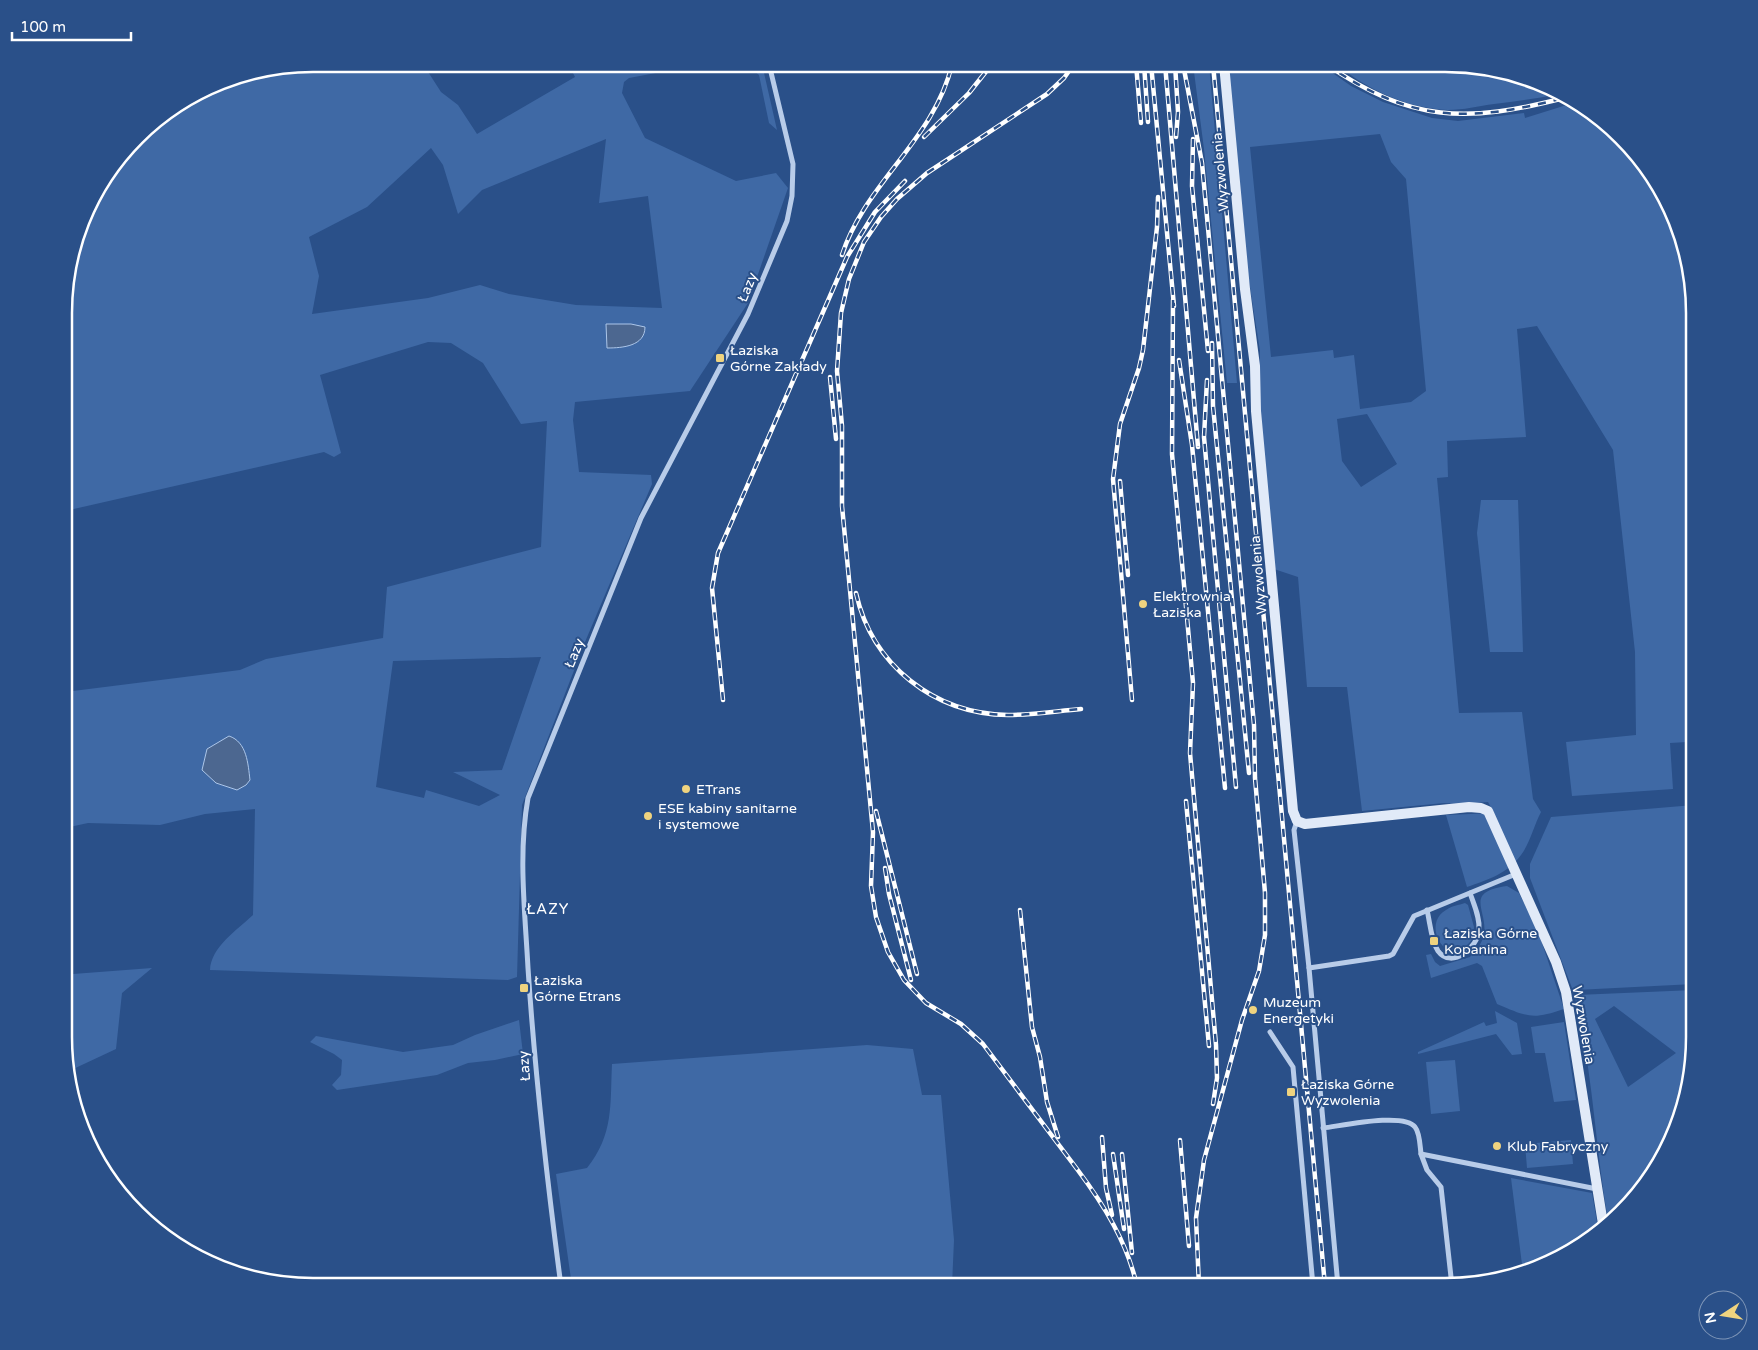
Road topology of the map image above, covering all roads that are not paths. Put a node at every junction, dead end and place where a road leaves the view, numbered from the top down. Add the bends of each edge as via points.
1 (771, 73) edge
2 (1225, 73) edge
3 (1297, 821) junction
4 (1516, 874) junction
5 (1470, 893) junction
6 (1427, 910) junction
7 (1309, 968) junction
8 (1270, 1032) dead end
9 (1323, 1128) junction
10 (1421, 1154) junction
11 (1597, 1189) junction
12 (1602, 1219) edge
13 (560, 1278) edge
14 (1312, 1278) edge
15 (1337, 1278) edge
16 (1451, 1278) edge

1 - 13 street, Łazy via 793,164 792,196 786,221 748,314 641,518 528,798 522,867 534,1051
2 - 3 street, Wyzwolenia via 1292,811
3 - 4 street, Wyzwolenia via 1305,824 1481,808 1488,811
3 - 7 street via 1294,830
4 - 5 street
4 - 11 street, Wyzwolenia via 1566,992
5 - 6 street
5 - 6 street via 1479,920 1479,932 1475,944 1466,953 1444,956 1437,950
6 - 7 street via 1414,916 1389,956
7 - 9 street
8 - 14 street via 1293,1067
9 - 10 street via 1394,1120 1408,1122 1417,1130
9 - 15 street
10 - 11 street
10 - 16 street via 1441,1187
11 - 12 street, Wyzwolenia

